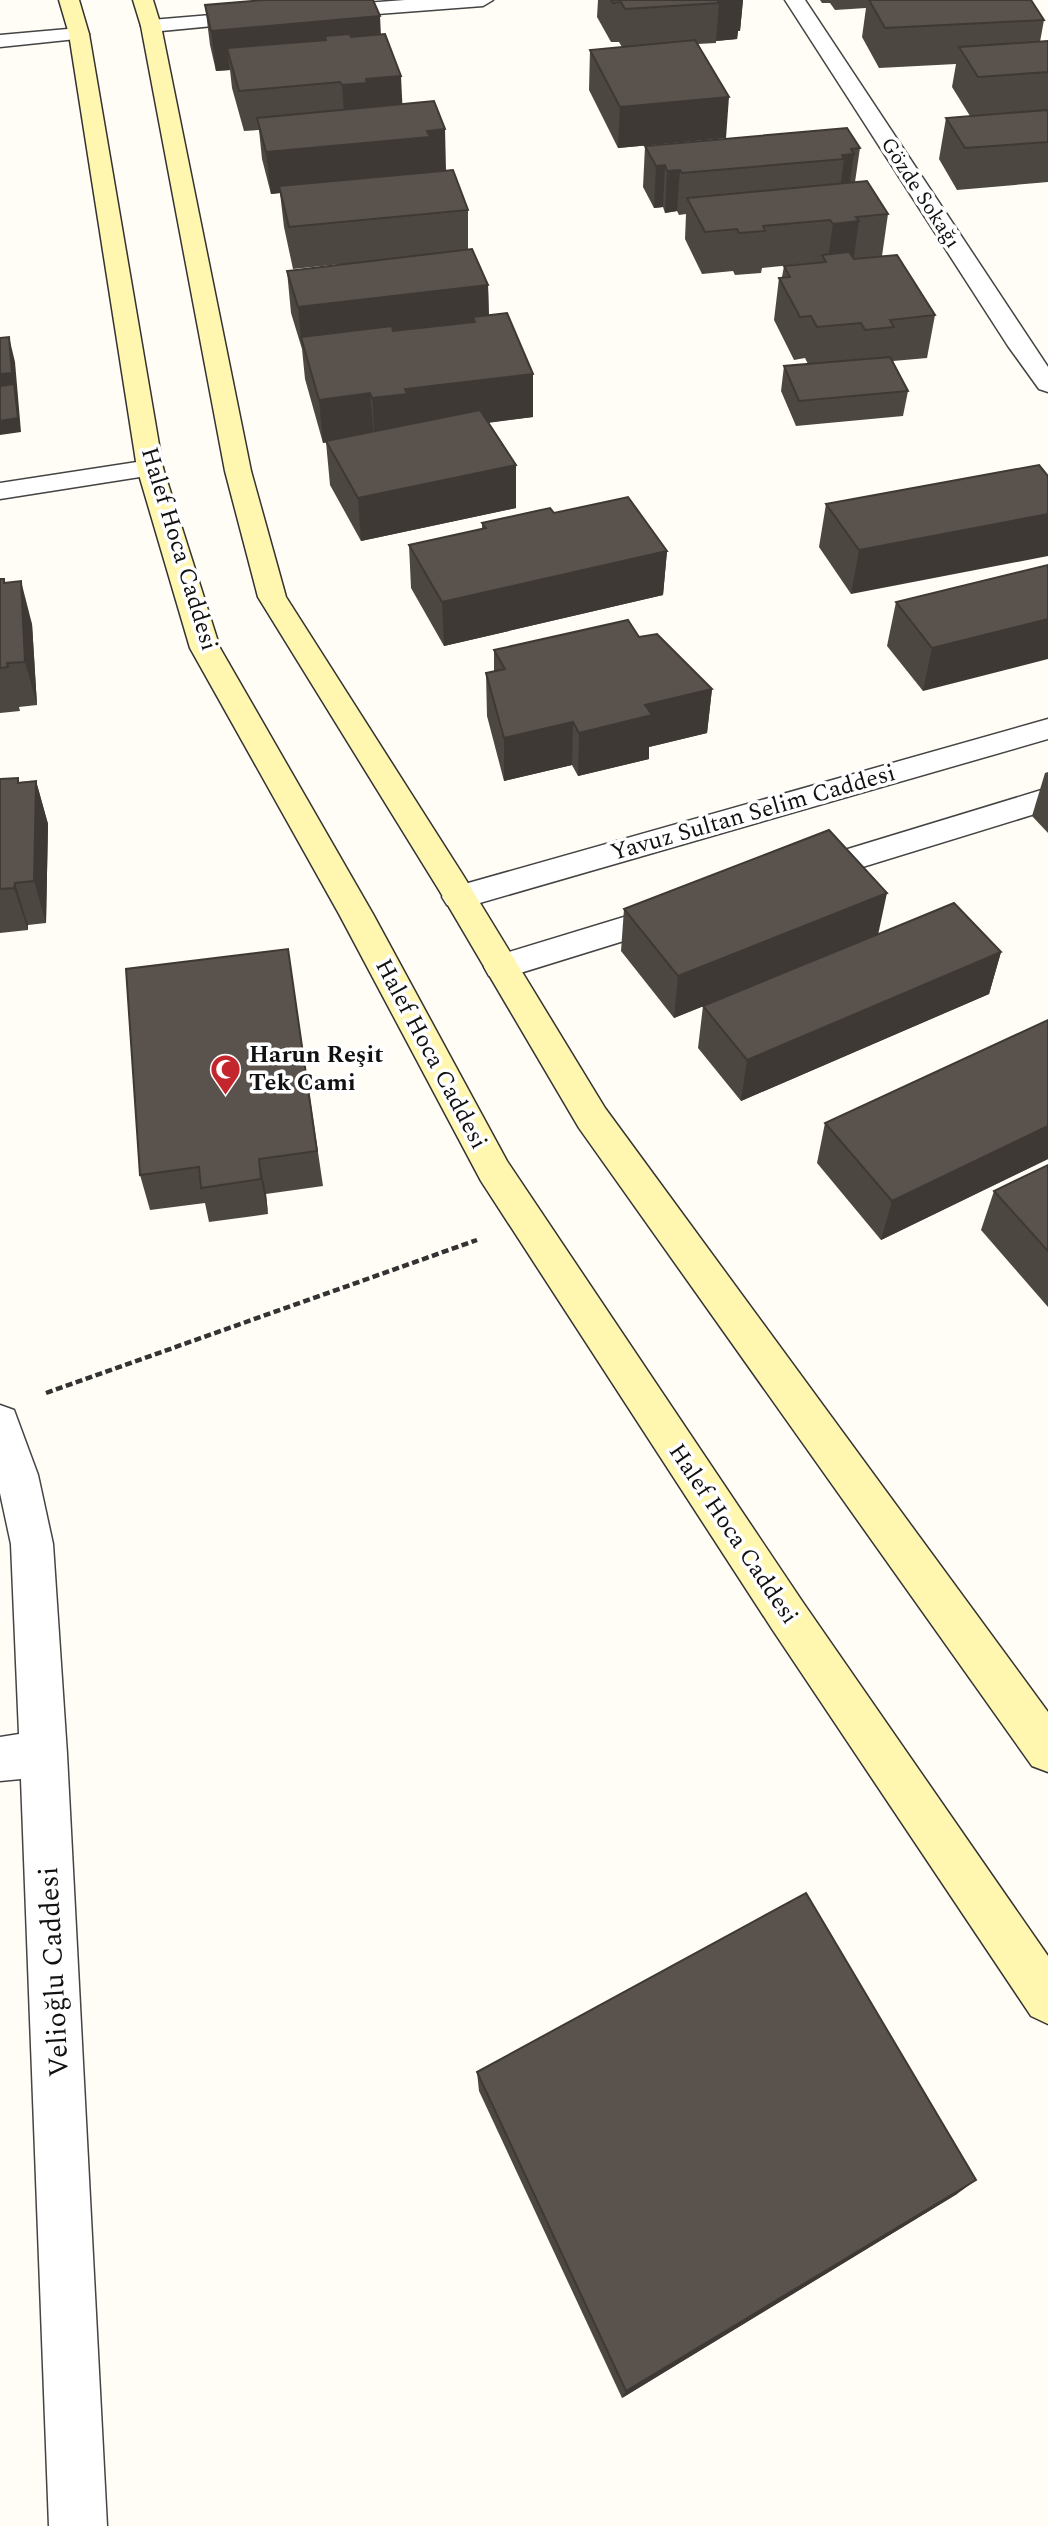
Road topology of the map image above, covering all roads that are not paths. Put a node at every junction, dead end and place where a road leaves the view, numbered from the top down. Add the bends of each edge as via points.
1 (69, 0) edge
2 (483, 0) edge
3 (795, 0) edge
4 (147, 13) edge
5 (299, 14) edge
6 (272, 16) edge
7 (79, 34) junction
8 (0, 41) edge
9 (1048, 384) edge
10 (150, 468) junction
11 (0, 491) edge
12 (1048, 729) edge
13 (1048, 799) edge
14 (781, 881) edge
15 (459, 897) junction
16 (701, 905) edge
17 (501, 967) junction
18 (0, 1423) edge
19 (1048, 1750) edge
20 (22, 1757) edge
21 (1048, 1999) edge
22 (78, 2526) edge

1 - 7 main road, Halef Hoca Caddesi
2 - 5 street
3 - 9 street, Gözde Sokağı
4 - 6 street
4 - 15 main road via 239,471 272,597
7 - 8 street
7 - 10 main road, Halef Hoca Caddesi
10 - 11 street
10 - 21 main road, Halef Hoca Caddesi via 205,648 356,914 494,1171
12 - 15 street, Yavuz Sultan Selim Caddesi
13 - 14 street
15 - 17 main road
16 - 17 street
17 - 19 main road via 592,1118
18 - 20 street, Velioğlu Caddesi via 32,1544
20 - 22 street, Velioğlu Caddesi

